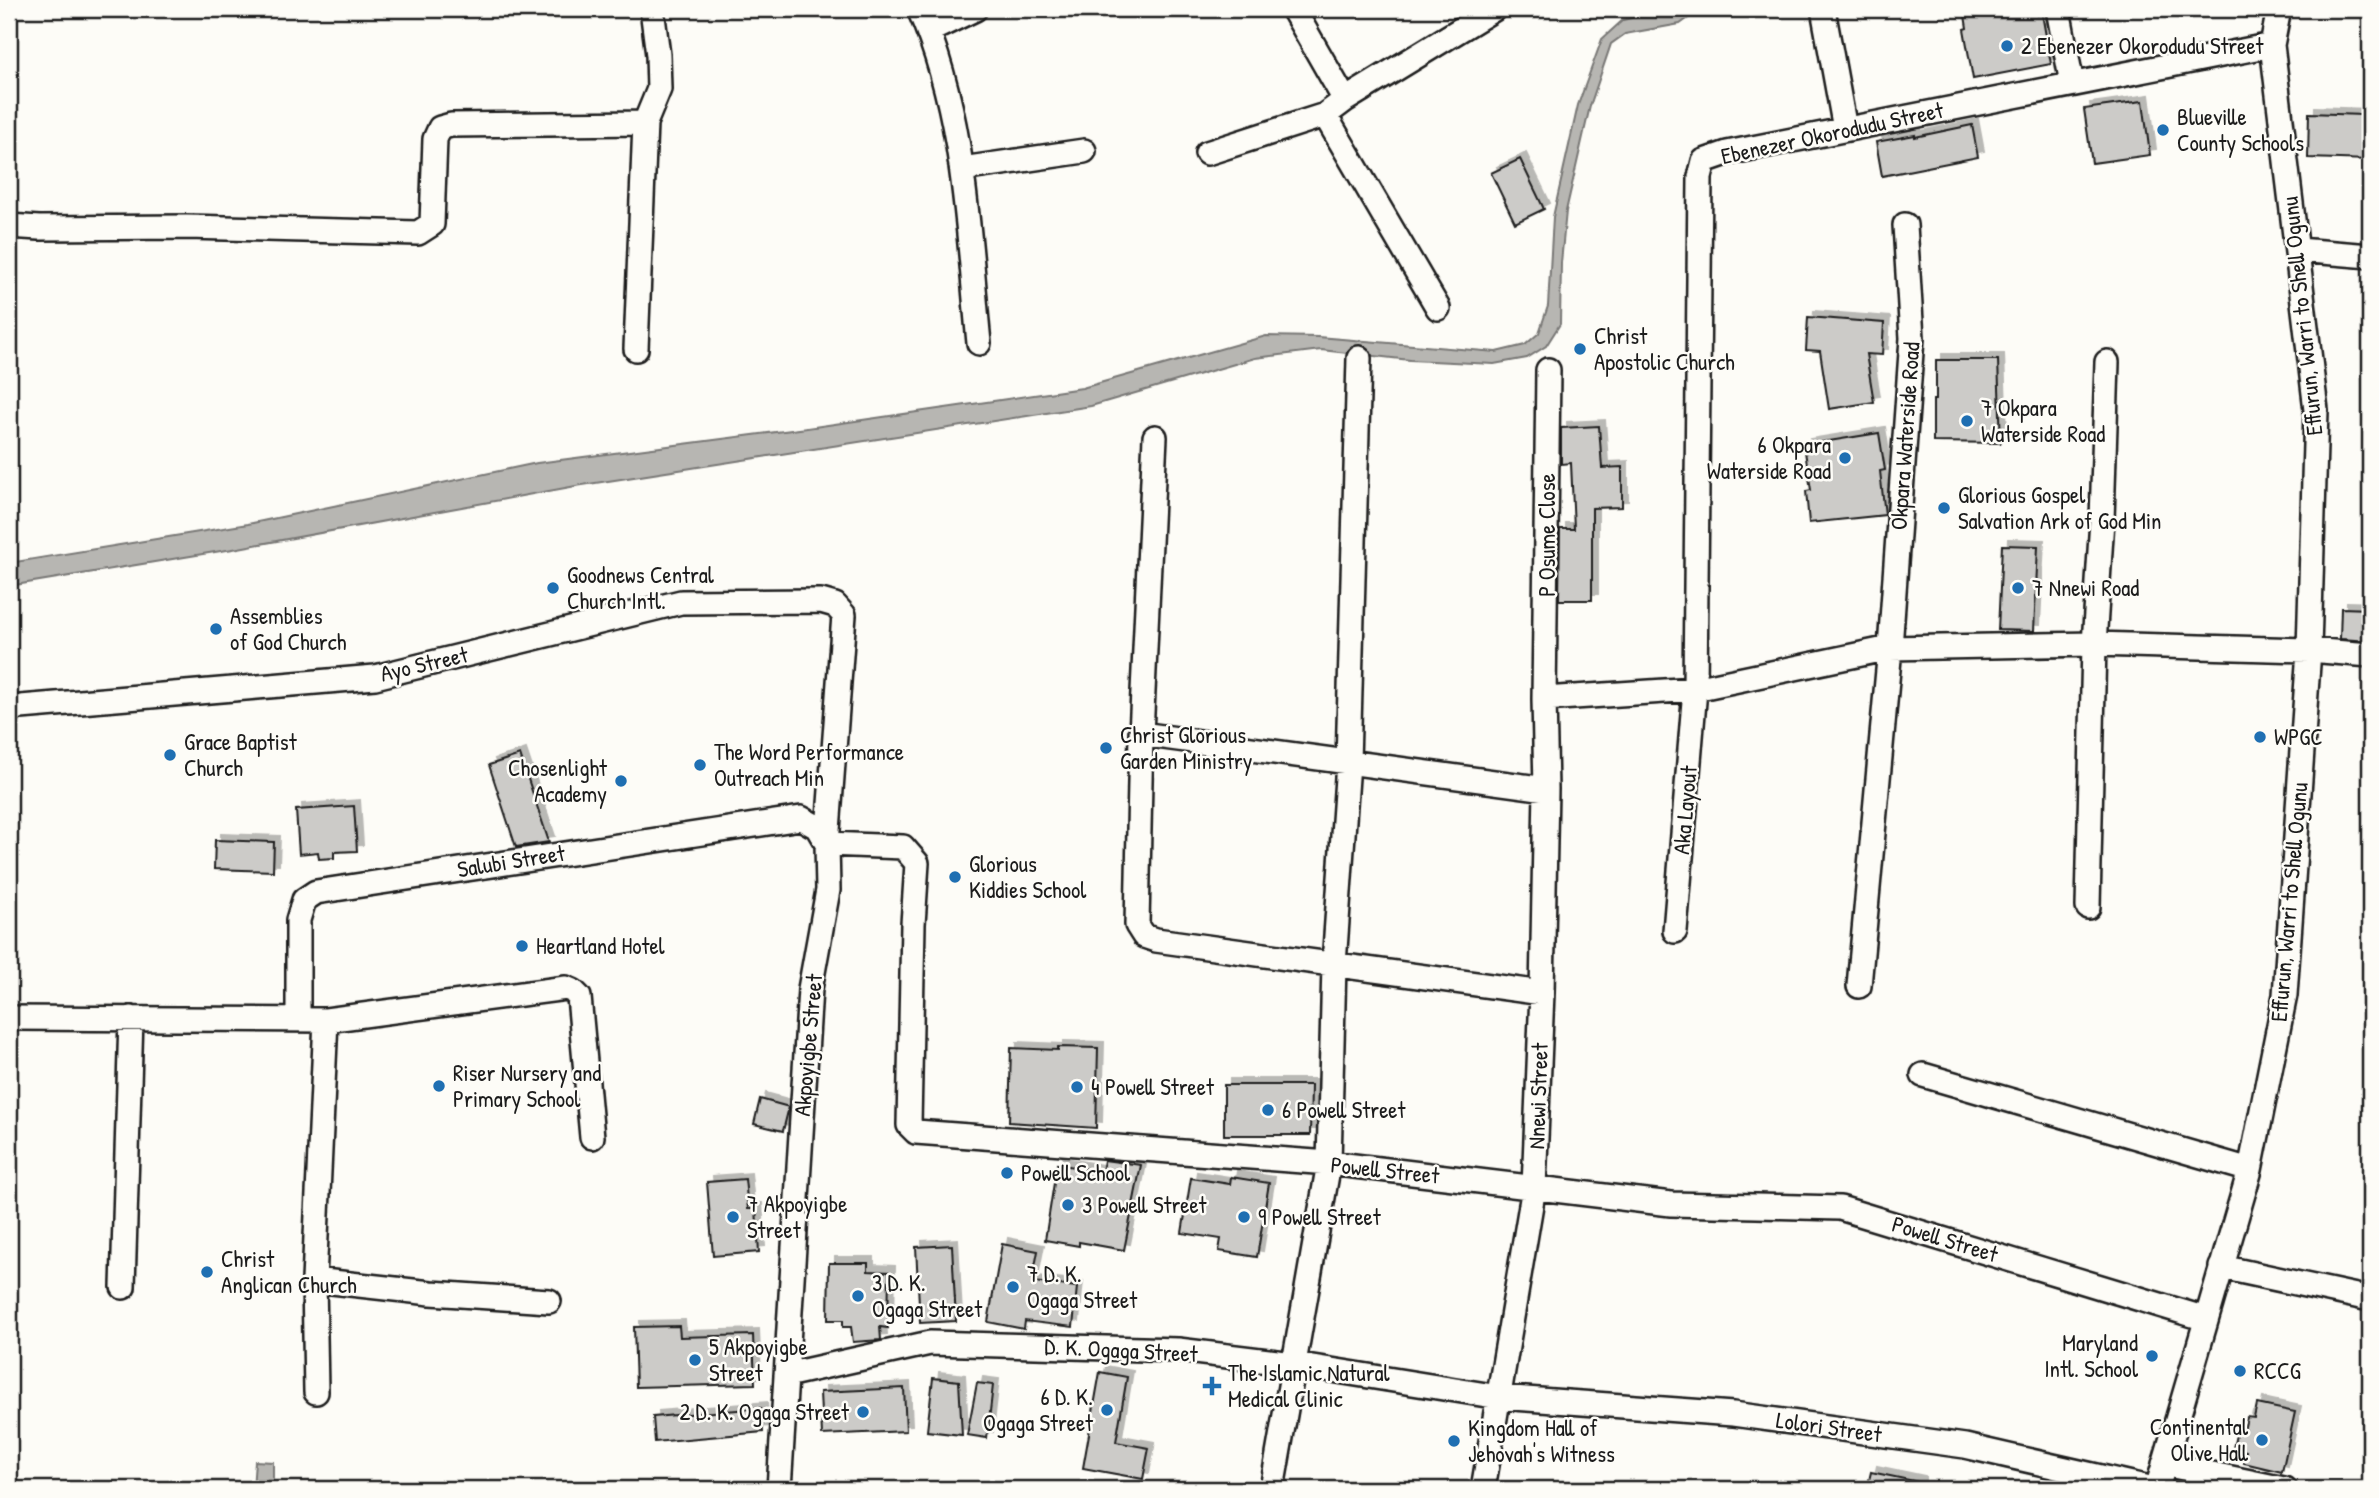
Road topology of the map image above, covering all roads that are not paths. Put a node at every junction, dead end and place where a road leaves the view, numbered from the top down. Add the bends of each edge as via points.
1 (652, 9) edge
2 (919, 9) edge
3 (975, 9) edge
4 (1293, 9) edge
5 (1494, 9) edge
6 (1823, 9) edge
7 (2057, 9) edge
8 (2278, 9) edge
9 (929, 31) junction
10 (2272, 45) junction
11 (2072, 84) junction
12 (1345, 100) junction
13 (1325, 115) junction
14 (645, 123) junction
15 (1845, 129) junction
16 (1084, 151) dead end
17 (1208, 153) dead end
18 (962, 169) junction
19 (1905, 225) dead end
20 (9, 226) edge
21 (2298, 250) junction
22 (2370, 256) edge
23 (1438, 308) dead end
24 (979, 343) dead end
25 (636, 349) dead end
26 (1359, 358) dead end
27 (2107, 362) dead end
28 (1548, 370) dead end
29 (1155, 437) dead end
30 (835, 605) joint
31 (2094, 644) junction
32 (1890, 648) junction
33 (2309, 650) junction
34 (2370, 655) edge
35 (1695, 689) junction
36 (1544, 699) junction
37 (9, 708) edge
38 (1142, 733) junction
39 (1348, 763) junction
40 (1546, 789) junction
41 (827, 844) junction
42 (2088, 907) dead end
43 (1675, 932) dead end
44 (1334, 964) junction
45 (1859, 986) dead end
46 (1542, 993) junction
47 (9, 1018) edge
48 (131, 1018) junction
49 (298, 1019) junction
50 (326, 1020) junction
51 (1923, 1075) dead end
52 (592, 1138) dead end
53 (1329, 1163) junction
54 (2250, 1170) junction
55 (1534, 1187) junction
56 (2221, 1267) junction
57 (314, 1280) junction
58 (124, 1287) dead end
59 (2370, 1299) edge
60 (549, 1301) dead end
61 (2206, 1319) junction
62 (1294, 1364) junction
63 (786, 1375) junction
64 (316, 1391) dead end
65 (1499, 1397) junction
66 (2164, 1464) junction
67 (779, 1489) edge
68 (1272, 1489) edge
69 (1483, 1489) edge
70 (2155, 1489) edge
71 (2284, 1489) edge

1 - 14 street via 659,89
2 - 9 street
3 - 9 street
4 - 12 street
5 - 12 street
6 - 15 street
7 - 11 street
8 - 10 street, Effurun, Warri to Shell Ogunu
9 - 18 street
10 - 11 street, Ebenezer Okorodudu Street
10 - 21 street, Effurun, Warri to Shell Ogunu
11 - 15 street, Ebenezer Okorodudu Street
12 - 13 street
13 - 17 street
13 - 23 street
14 - 20 street via 440,128 435,139 432,224 418,233
14 - 25 street
15 - 35 street, Ebenezer Okorodudu Street via 1704,161 1700,177
16 - 18 street
18 - 24 street
19 - 32 street, Okpara Waterside Road via 1912,338
21 - 22 street
21 - 33 street, Effurun, Warri to Shell Ogunu via 2316,410
26 - 39 street
27 - 31 street
28 - 36 street, P Osume Close
29 - 38 street
30 - 37 street, Ayo Street via 821,601 681,602 375,677
30 - 41 street, Akpoyigbe Street via 844,615
31 - 32 street
31 - 33 street
31 - 42 street
32 - 35 street
32 - 45 street, Okpara Waterside Road
33 - 34 street
33 - 54 street, Effurun, Warri to Shell Ogunu via 2285,995
35 - 36 street
35 - 43 street, Aka Layout
36 - 40 street, Nnewi Street
38 - 39 street
38 - 44 street via 1137,925 1144,936
39 - 40 street
39 - 44 street
40 - 46 street, Nnewi Street
41 - 49 street, Salubi Street via 817,827 801,818 316,892 304,900 298,920
41 - 53 street, Powell Street via 904,847 917,863 909,1125 916,1132
41 - 63 street, Akpoyigbe Street via 828,890 810,989
44 - 46 street
44 - 53 street
46 - 55 street, Nnewi Street
47 - 48 street
48 - 49 street
48 - 58 street
49 - 50 street
50 - 52 street via 566,988 573,991 579,997
50 - 57 street
51 - 54 street
53 - 55 street, Powell Street
53 - 62 street
54 - 56 street, Effurun, Warri to Shell Ogunu
55 - 61 street, Powell Street via 1671,1204 1840,1208
55 - 65 street, Nnewi Street
56 - 59 street
56 - 61 street, Effurun, Warri to Shell Ogunu
57 - 60 street
57 - 64 street
61 - 66 street, Effurun, Warri to Shell Ogunu
62 - 63 street, D. K. Ogaga Street via 1178,1350 930,1343
62 - 65 street, D. K. Ogaga Street
62 - 68 street
63 - 67 street, Akpoyigbe Street
65 - 69 street, Nnewi Street
65 - 70 street, Lolori Street via 1733,1414 1965,1446
66 - 70 street, Effurun, Warri to Shell Ogunu
66 - 71 street

